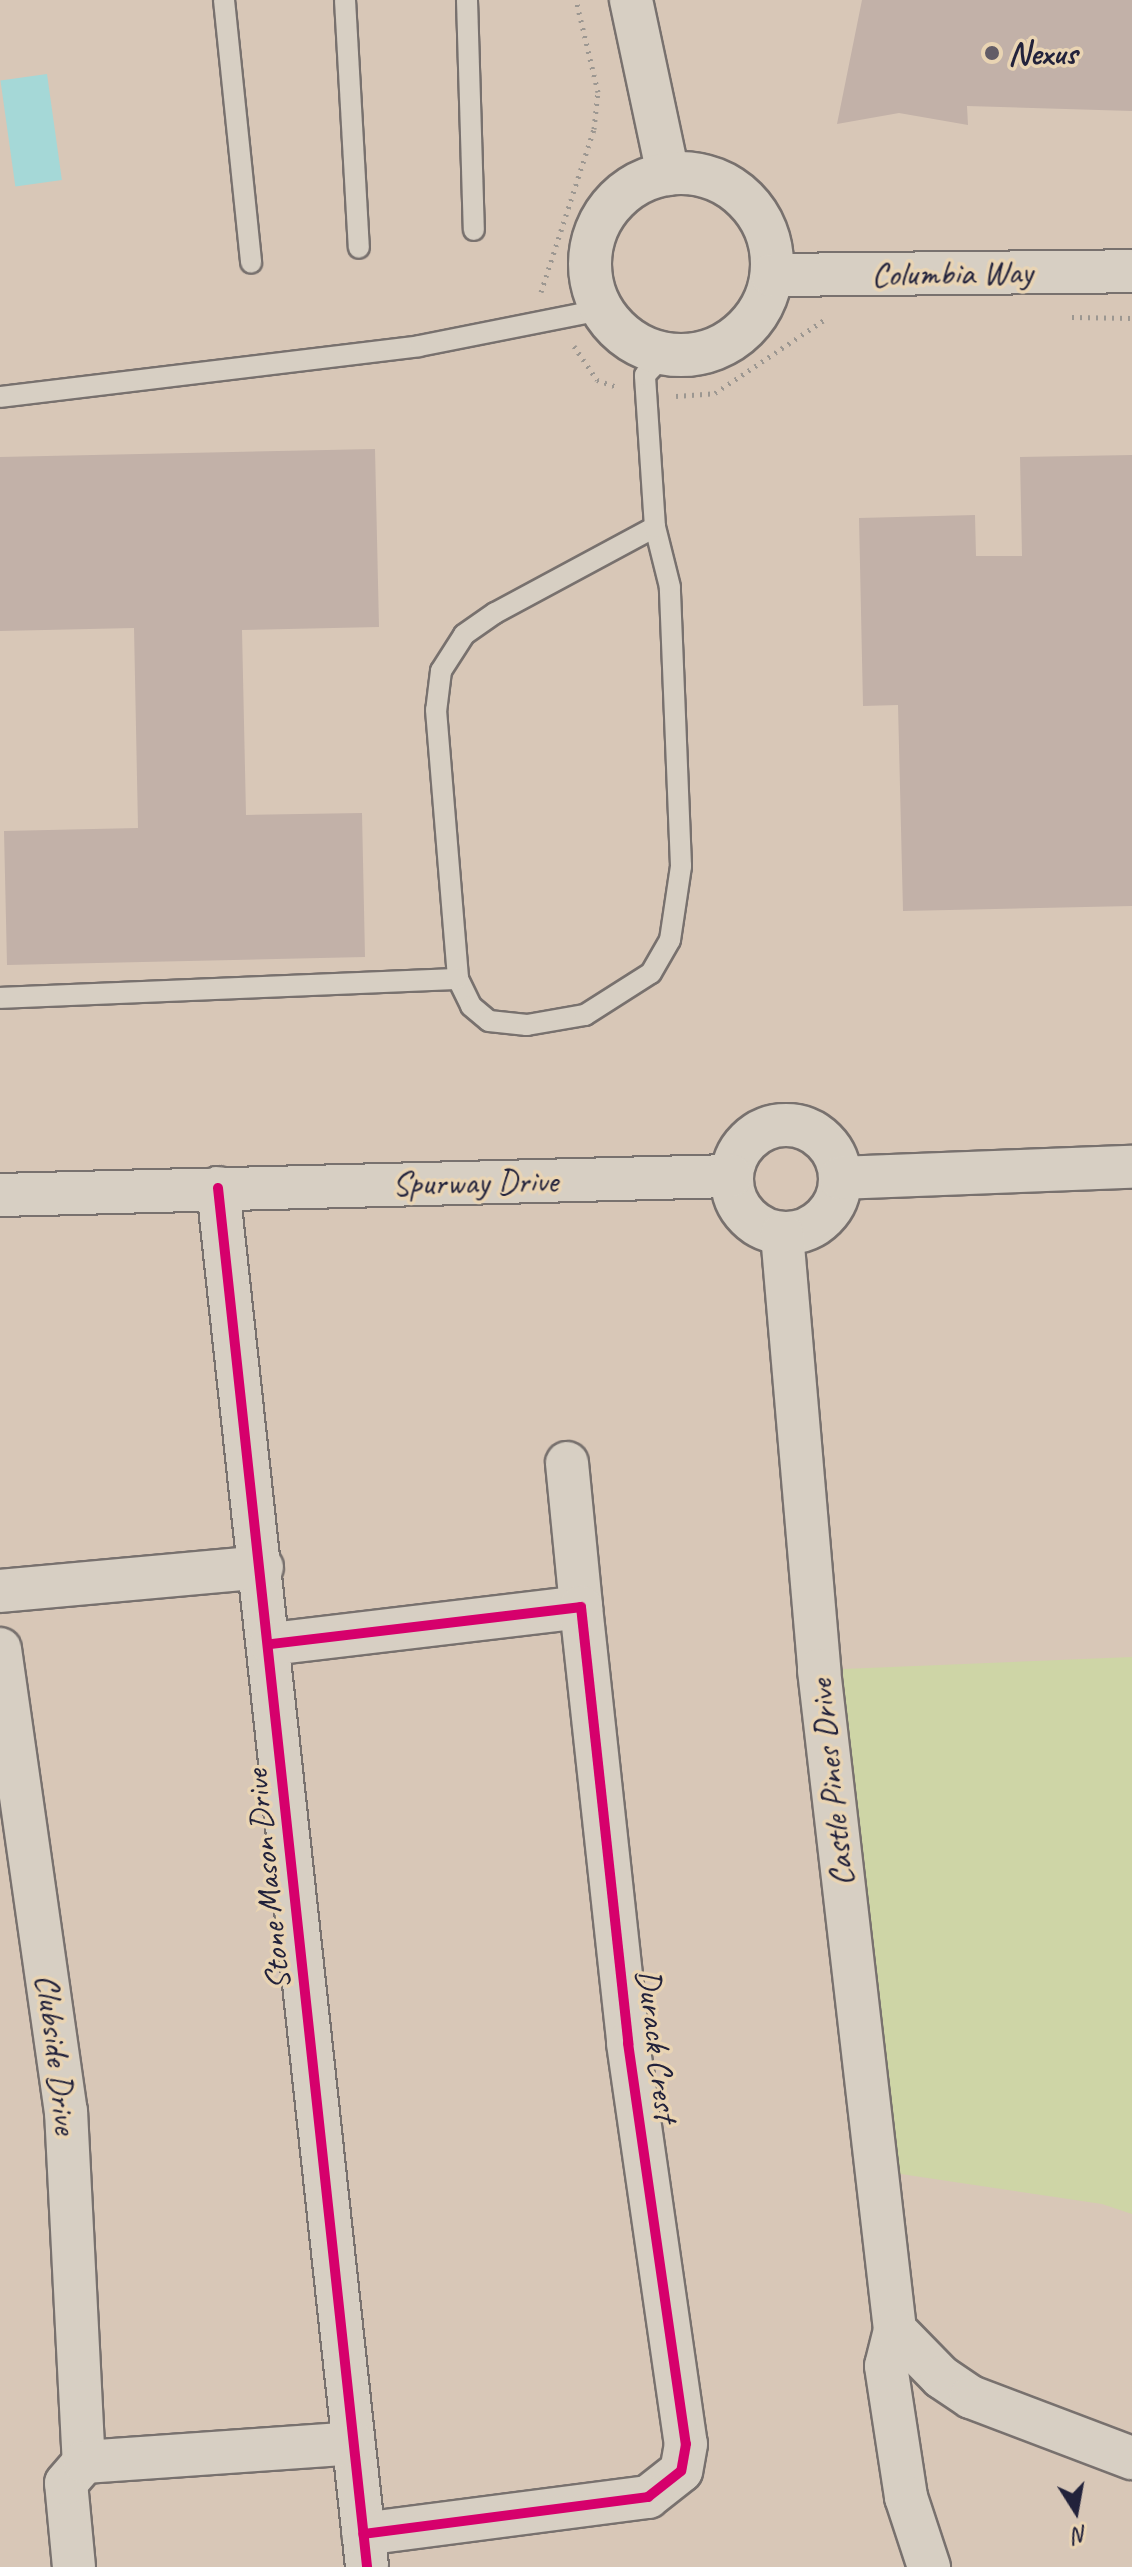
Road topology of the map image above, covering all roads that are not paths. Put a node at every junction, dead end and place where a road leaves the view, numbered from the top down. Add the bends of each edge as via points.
1 (224, 0) edge
2 (345, 0) edge
3 (467, 0) edge
4 (631, 0) edge
5 (668, 174) junction
6 (474, 230) dead end
7 (359, 248) dead end
8 (251, 263) dead end
9 (1132, 271) edge
10 (772, 275) junction
11 (601, 310) junction
12 (664, 355) junction
13 (0, 397) edge
14 (655, 527) junction
15 (458, 979) junction
16 (0, 998) edge
17 (1132, 1167) edge
18 (731, 1176) junction
19 (840, 1178) junction
20 (218, 1188) junction
21 (8, 1191) edge
22 (782, 1234) junction
23 (567, 1463) dead end
24 (262, 1567) junction
25 (0, 1591) edge
26 (581, 1607) junction
27 (271, 1644) junction
28 (0, 1649) edge
29 (895, 2330) junction
30 (353, 2443) junction
31 (1132, 2458) edge
32 (84, 2462) junction
33 (365, 2551) edge
34 (74, 2567) edge
35 (929, 2567) edge

1 - 8 lane
2 - 7 lane
3 - 6 lane
4 - 5 street
5 - 10 street via 717,180 745,199 770,242
5 - 11 street via 627,191 599,224 589,267
9 - 10 street, Columbia Way
10 - 12 street via 760,310 735,338 701,354
11 - 12 street via 634,344
11 - 13 lane via 419,346
12 - 14 lane via 645,375
14 - 15 lane via 495,613 464,635 441,671 436,710
14 - 15 lane via 670,587 681,866 670,940 651,973 585,1015 527,1025 489,1021 471,1006
15 - 16 lane
17 - 19 street
18 - 19 street via 746,1142 761,1131 787,1126 814,1133 827,1145
18 - 20 street, Spurway Drive
18 - 22 street via 735,1202 752,1222
19 - 22 street via 823,1218
20 - 21 street
20 - 24 street, Stone Mason Drive
22 - 29 street, Castle Pines Drive via 821,1686
23 - 26 street, Durack Crest
24 - 25 street
24 - 27 street, Stone Mason Drive
26 - 27 street
26 - 33 street, Durack Crest via 628,2043 686,2444 681,2471 648,2497
27 - 30 street, Stone Mason Drive
28 - 32 street, Clubside Drive via 66,2111
29 - 31 street via 941,2377 971,2397
29 - 35 street, Castle Pines Drive via 886,2366 906,2497
30 - 32 street
30 - 33 street, Stone Mason Drive
32 - 34 street, Clubside Drive via 66,2483

